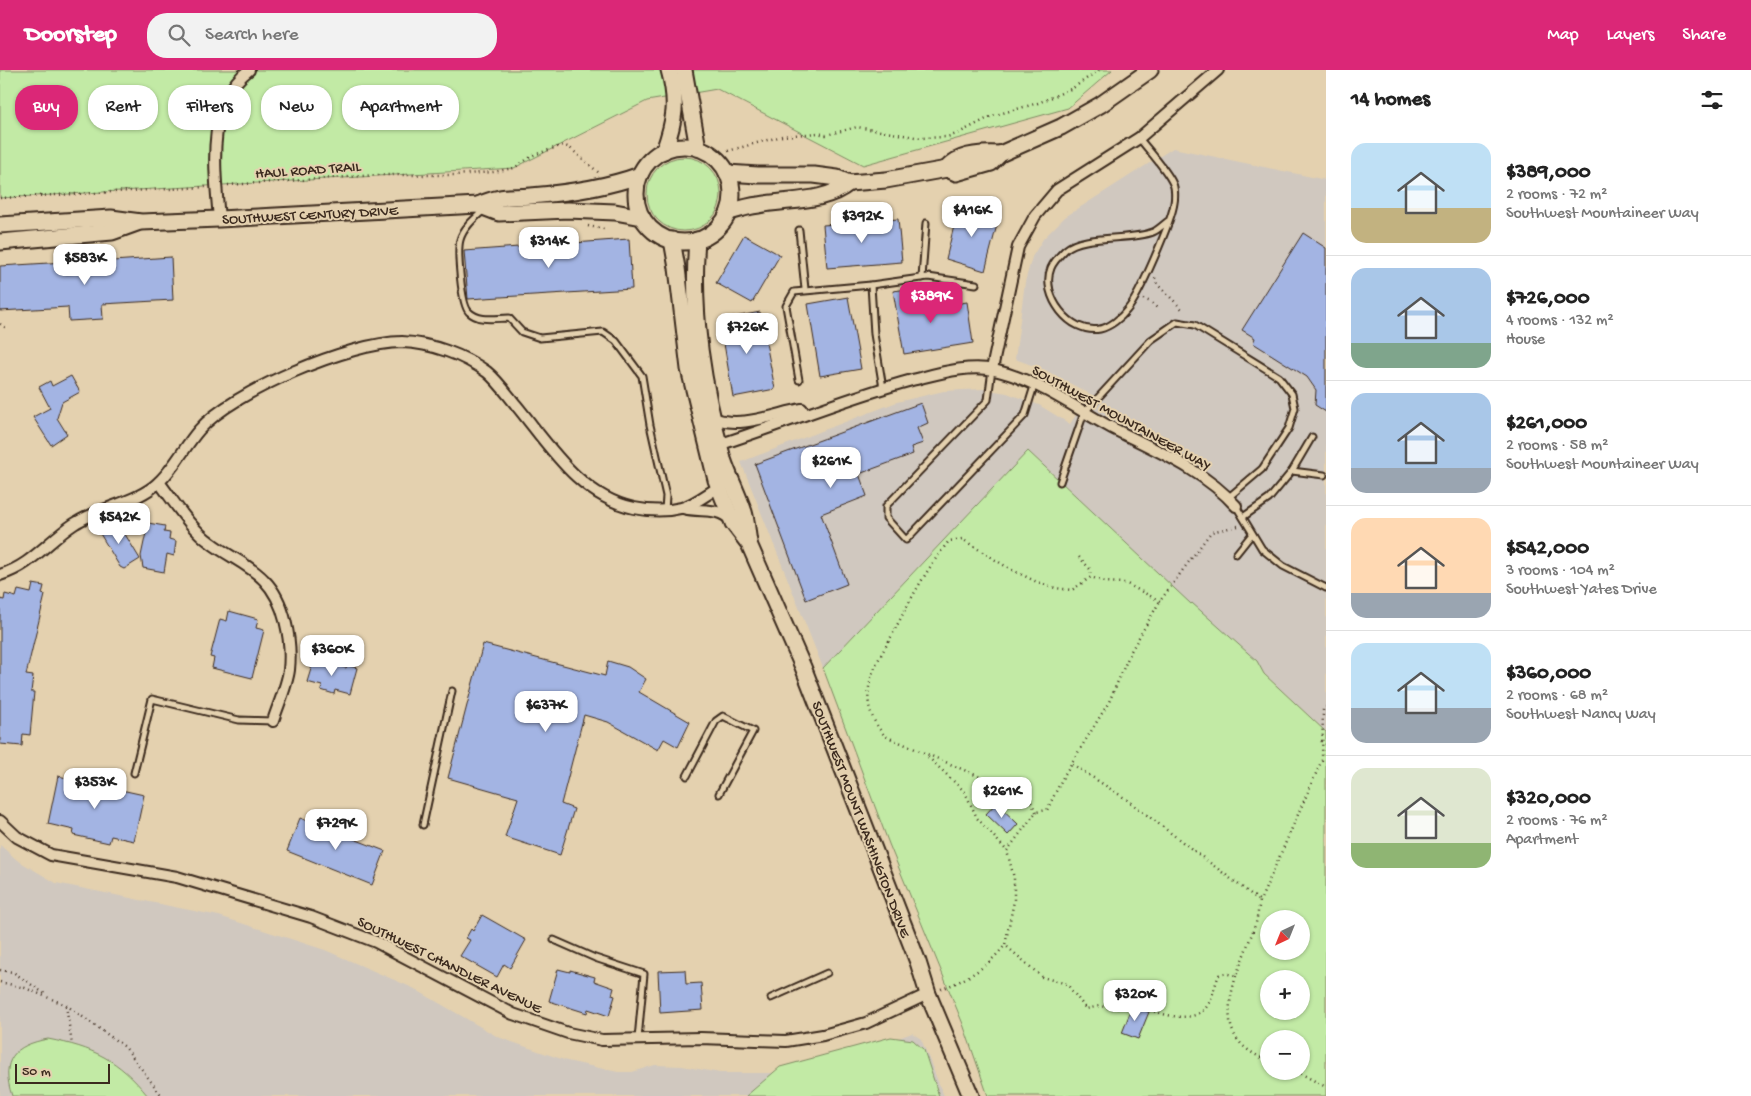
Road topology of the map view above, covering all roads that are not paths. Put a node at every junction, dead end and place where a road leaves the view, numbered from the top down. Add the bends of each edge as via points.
1 (249, 70) edge
2 (669, 70) edge
3 (684, 70) edge
4 (1150, 70) edge
5 (1218, 70) edge
6 (1139, 138) junction
7 (698, 148) junction
8 (664, 151) junction
9 (727, 173) junction
10 (640, 176) junction
11 (849, 183) junction
12 (482, 207) junction
13 (729, 212) junction
14 (642, 217) junction
15 (219, 219) junction
16 (1168, 220) junction
17 (140, 222) junction
18 (926, 223) dead end
19 (0, 225) edge
20 (799, 230) dead end
21 (672, 240) junction
22 (697, 240) junction
23 (0, 242) edge
24 (922, 278) junction
25 (976, 284) dead end
26 (871, 285) junction
27 (805, 290) junction
28 (992, 369) junction
29 (799, 380) dead end
30 (1035, 383) junction
31 (883, 388) junction
32 (840, 401) junction
33 (1084, 413) junction
34 (711, 417) junction
35 (1312, 438) dead end
36 (713, 446) junction
37 (1292, 471) junction
38 (1324, 474) dead end
39 (159, 482) junction
40 (1060, 482) dead end
41 (719, 488) junction
42 (1229, 497) junction
43 (1236, 506) joint
44 (683, 508) junction
45 (665, 510) junction
46 (1243, 517) junction
47 (733, 523) junction
48 (1252, 534) junction
49 (749, 544) junction
50 (1236, 554) dead end
51 (0, 575) edge
52 (1326, 588) edge
53 (452, 690) dead end
54 (273, 720) joint
55 (134, 773) dead end
56 (687, 776) dead end
57 (719, 794) dead end
58 (0, 821) edge
59 (423, 825) dead end
60 (554, 940) dead end
61 (827, 973) dead end
62 (928, 994) junction
63 (771, 998) dead end
64 (638, 1039) junction
65 (971, 1096) edge

1 - 15 street via 221,109 217,131
2 - 8 main road via 675,100 674,122
3 - 7 main road
4 - 11 main road via 1100,105 1000,154 986,153 961,159 952,162 947,169
5 - 6 street
6 - 16 lane via 1174,184 1174,203
6 - 28 street via 1056,190 1035,216 1018,247
7 - 8 main road via 675,147
7 - 9 main road via 710,153
8 - 10 main road via 646,165
9 - 11 main road via 814,175
9 - 13 main road via 732,186
10 - 12 main road, SOUTHWEST CENTURY DRIVE via 612,185 530,196 496,197
10 - 14 main road via 636,189
11 - 13 main road via 840,191
12 - 14 main road, SOUTHWEST CENTURY DRIVE via 498,213 568,210
12 - 15 main road, SOUTHWEST CENTURY DRIVE
12 - 45 lane via 460,240 463,298 468,311 481,319 509,318 522,332 540,338 603,332 616,341 642,376 666,496
13 - 22 main road via 722,225
14 - 21 main road via 650,227
15 - 17 main road, SOUTHWEST CENTURY DRIVE
16 - 16 lane via 1154,232 1089,241 1066,249 1051,268 1048,287 1057,308 1067,319 1085,328 1100,329 1119,320 1140,289
17 - 19 main road, SOUTHWEST CENTURY DRIVE via 111,218
17 - 23 main road, SOUTHWEST CENTURY DRIVE via 112,232
18 - 24 lane
20 - 27 lane
21 - 22 main road
21 - 36 main road, SOUTHWEST MOUNT WASHINGTON DRIVE via 689,369
22 - 34 main road, SOUTHWEST MOUNT WASHINGTON DRIVE via 694,280 696,327
24 - 25 lane
24 - 26 lane
26 - 27 lane
26 - 31 lane via 874,334
27 - 29 lane via 794,292 786,306
28 - 30 street, SOUTHWEST MOUNTAINEER WAY
28 - 30 lane via 988,400 886,506 886,518 906,540 1025,415
28 - 31 street, SOUTHWEST MOUNTAINEER WAY via 946,372
30 - 33 street, SOUTHWEST MOUNTAINEER WAY
31 - 32 street, SOUTHWEST MOUNTAINEER WAY
32 - 34 street, SOUTHWEST MOUNTAINEER WAY via 737,422
32 - 36 street, SOUTHWEST MOUNTAINEER WAY
33 - 40 lane
33 - 42 street, SOUTHWEST MOUNTAINEER WAY via 1188,468
33 - 42 lane via 1164,329 1177,322 1195,325 1279,377 1292,394 1295,408 1289,428 1262,469
34 - 36 main road, SOUTHWEST MOUNT WASHINGTON DRIVE
35 - 37 lane
36 - 41 main road, SOUTHWEST MOUNT WASHINGTON DRIVE
36 - 49 main road, SOUTHWEST MOUNT WASHINGTON DRIVE via 745,515
37 - 38 lane
37 - 46 lane via 1269,499
39 - 45 street via 199,429 221,409 336,355 374,344 403,342 449,352 488,373 567,468 586,486 624,506
39 - 51 street via 73,524 29,562
39 - 54 street via 210,543 247,565 278,598 288,638 289,671
41 - 44 street
41 - 47 main road, SOUTHWEST MOUNT WASHINGTON DRIVE
42 - 43 street, SOUTHWEST MOUNTAINEER WAY
43 - 46 lane
44 - 45 street
44 - 47 street via 715,510
46 - 48 lane
47 - 49 main road, SOUTHWEST MOUNT WASHINGTON DRIVE
48 - 50 lane
48 - 52 lane via 1262,549 1283,566
49 - 62 main road, SOUTHWEST MOUNT WASHINGTON DRIVE via 810,686
53 - 59 lane
54 - 55 lane via 239,720 152,699
56 - 57 lane via 716,721 724,716 753,731
58 - 64 street, SOUTHWEST CHANDLER AVENUE via 17,837 51,855 177,877 311,917 376,942 513,1014 568,1033 602,1040
60 - 64 lane via 644,974
61 - 63 lane
62 - 64 street, SOUTHWEST CHANDLER AVENUE via 866,1023 786,1041
62 - 65 main road, SOUTHWEST MOUNT WASHINGTON DRIVE

